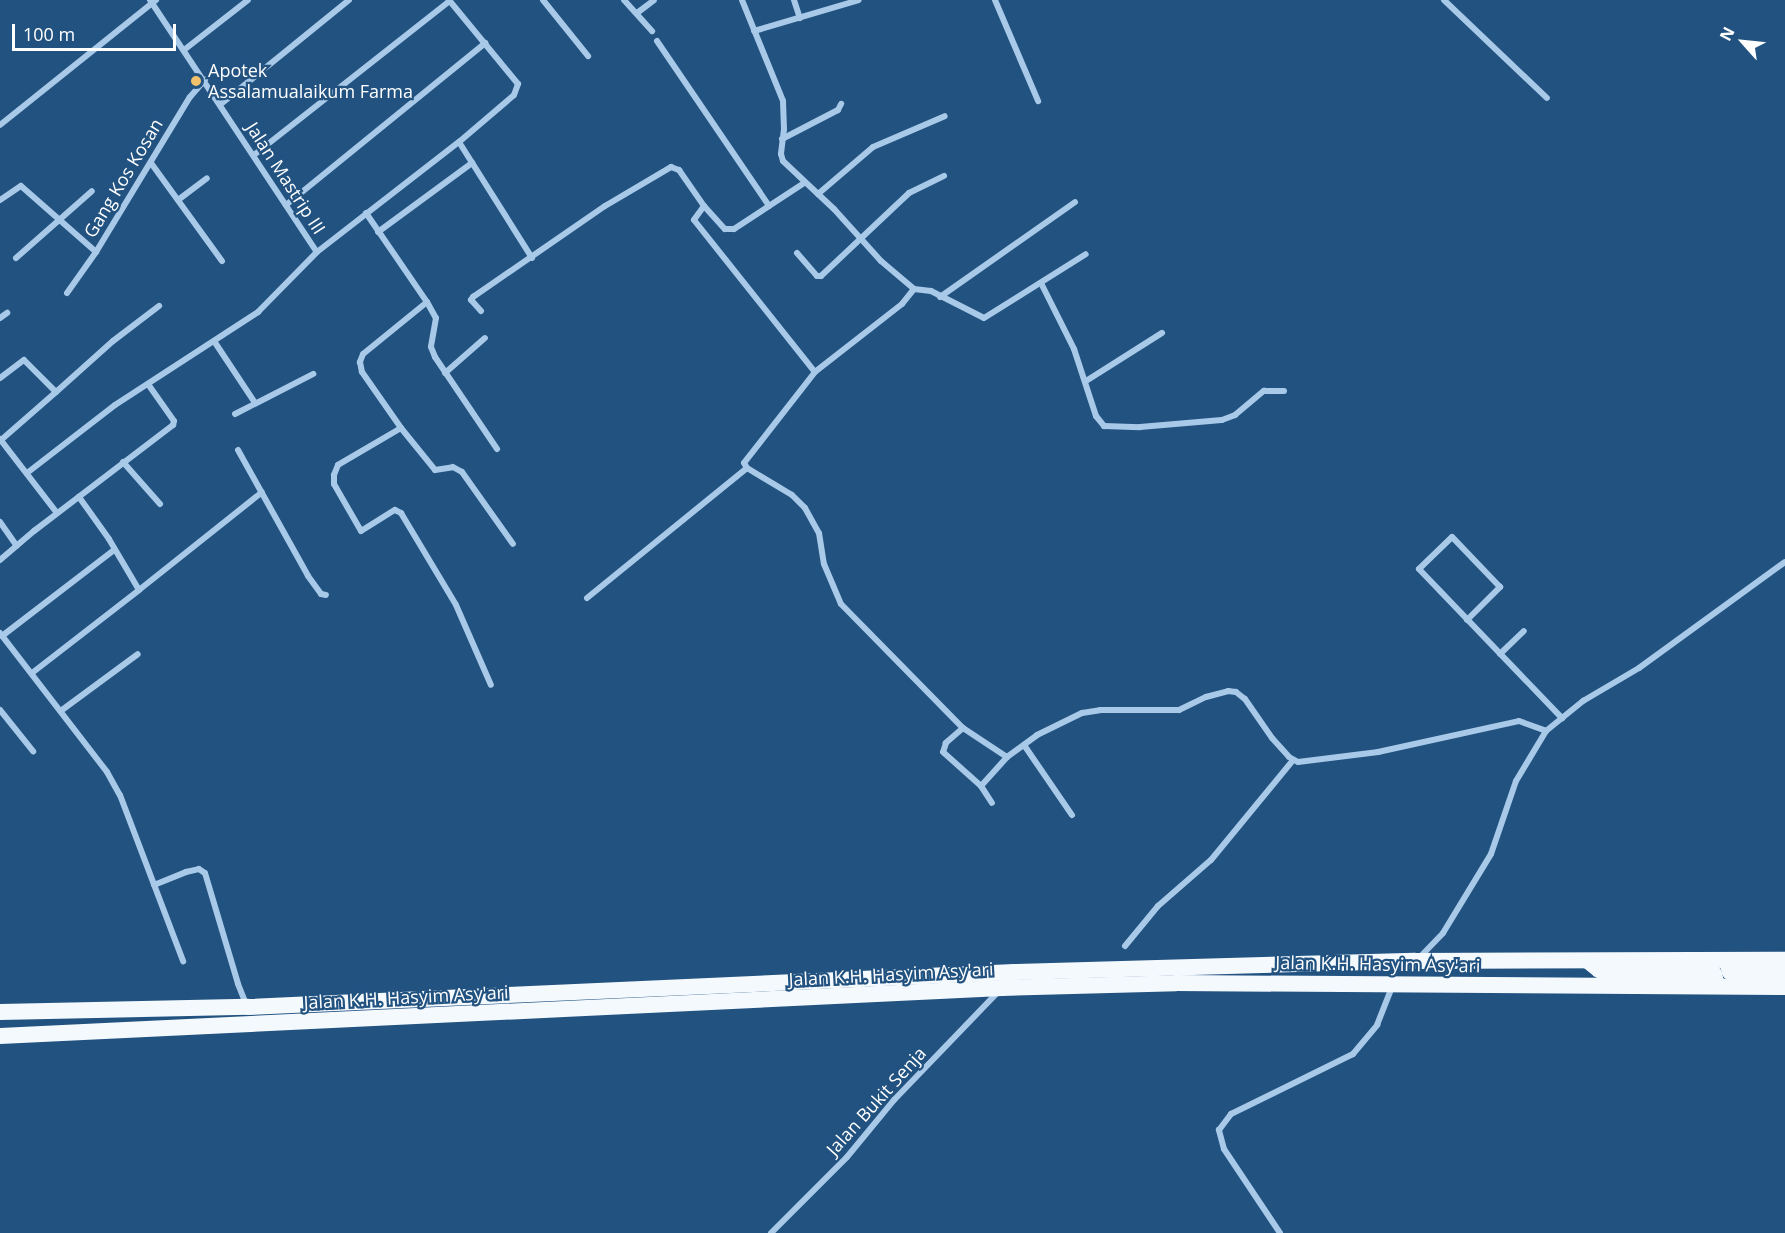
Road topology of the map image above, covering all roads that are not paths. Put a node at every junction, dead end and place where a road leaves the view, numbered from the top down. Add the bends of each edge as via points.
1 (249, 0) edge
2 (349, 0) edge
3 (449, 0) edge
4 (543, 0) edge
5 (624, 0) edge
6 (654, 0) edge
7 (742, 0) edge
8 (794, 0) edge
9 (859, 0) edge
10 (995, 0) edge
11 (1444, 0) edge
12 (153, 1) edge
13 (637, 14) junction
14 (800, 18) junction
15 (652, 31) dead end
16 (754, 31) junction
17 (657, 41) dead end
18 (485, 43) junction
19 (184, 50) junction
20 (588, 56) dead end
21 (205, 80) junction
22 (1547, 98) dead end
23 (1038, 101) dead end
24 (221, 104) junction
25 (841, 104) dead end
26 (945, 116) dead end
27 (0, 125) edge
28 (782, 139) junction
29 (459, 142) junction
30 (254, 155) junction
31 (151, 163) junction
32 (472, 163) junction
33 (944, 176) dead end
34 (207, 178) dead end
35 (804, 183) junction
36 (92, 191) dead end
37 (818, 194) junction
38 (0, 200) edge
39 (178, 200) junction
40 (1075, 202) dead end
41 (286, 205) junction
42 (704, 206) junction
43 (769, 206) junction
44 (366, 213) junction
45 (60, 221) junction
46 (378, 232) junction
47 (859, 238) junction
48 (96, 252) junction
49 (317, 252) junction
50 (797, 253) dead end
51 (1086, 254) dead end
52 (16, 258) dead end
53 (532, 258) junction
54 (222, 261) dead end
55 (1041, 283) junction
56 (914, 289) junction
57 (67, 293) dead end
58 (940, 297) junction
59 (427, 302) junction
60 (159, 306) dead end
61 (480, 312) dead end
62 (7, 313) dead end
63 (0, 318) edge
64 (1162, 333) dead end
65 (485, 338) dead end
66 (214, 340) junction
67 (814, 372) junction
68 (445, 373) junction
69 (314, 374) dead end
70 (0, 378) edge
71 (1086, 381) junction
72 (148, 384) junction
73 (56, 392) junction
74 (1284, 392) dead end
75 (255, 403) junction
76 (235, 414) dead end
77 (401, 428) junction
78 (0, 440) edge
79 (497, 449) dead end
80 (238, 450) dead end
81 (123, 462) junction
82 (747, 468) junction
83 (27, 473) junction
84 (262, 492) junction
85 (79, 497) junction
86 (160, 504) dead end
87 (57, 513) junction
88 (0, 522) edge
89 (513, 544) dead end
90 (17, 546) junction
91 (114, 550) junction
92 (0, 560) edge
93 (1785, 561) edge
94 (139, 590) junction
95 (327, 596) dead end
96 (588, 598) dead end
97 (1467, 620) junction
98 (1524, 631) dead end
99 (1, 634) edge
100 (138, 654) dead end
101 (1500, 654) junction
102 (32, 673) junction
103 (491, 684) dead end
104 (0, 710) edge
105 (62, 710) junction
106 (1562, 718) junction
107 (963, 729) junction
108 (1546, 731) junction
109 (1024, 745) junction
110 (33, 751) dead end
111 (1007, 757) junction
112 (1293, 760) junction
113 (981, 786) junction
114 (992, 803) dead end
115 (1072, 815) dead end
116 (154, 885) junction
117 (1125, 946) dead end
118 (1740, 960) junction
119 (1785, 960) edge
120 (183, 961) dead end
121 (1415, 961) junction
122 (1588, 961) junction
123 (1785, 973) edge
124 (1393, 985) junction
125 (1707, 986) junction
126 (1785, 987) edge
127 (1002, 988) junction
128 (248, 1007) junction
129 (0, 1012) edge
130 (0, 1036) edge
131 (771, 1233) edge
132 (1280, 1233) edge

1 - 19 street
2 - 24 street
3 - 18 street
3 - 30 street
4 - 20 street
5 - 13 street
6 - 13 street
7 - 16 street
8 - 14 street
9 - 14 street
10 - 23 street
11 - 22 street
12 - 19 street, Jalan Mastrip III
12 - 27 street
13 - 15 street
14 - 16 street
16 - 28 street via 783,101
17 - 43 street
18 - 29 street via 518,87 514,95
18 - 41 street
19 - 21 street, Jalan Mastrip III
21 - 24 street, Jalan Mastrip III
21 - 31 street, Gang Kos Kosan via 190,97
24 - 30 street, Jalan Mastrip III
25 - 28 street via 838,110
26 - 37 street via 873,147
28 - 35 street via 782,158
29 - 32 street
29 - 44 street
30 - 41 street, Jalan Mastrip III
31 - 39 street
31 - 48 street, Gang Kos Kosan
32 - 46 street
32 - 53 street
33 - 47 street via 909,193
34 - 39 street
35 - 37 street
35 - 43 street
36 - 45 street
37 - 47 street
38 - 45 street via 21,186
39 - 54 street
40 - 58 street
41 - 49 street, Jalan Mastrip III
42 - 43 street via 720,226 730,230
42 - 53 street via 679,170 670,167
42 - 67 street via 694,220
44 - 46 street
44 - 49 street
45 - 48 street
45 - 52 street
46 - 59 street
47 - 50 street via 819,277
47 - 56 street
48 - 57 street, Gang Kos Kosan
49 - 66 street via 269,303
51 - 55 street
53 - 61 street via 472,297
55 - 58 street via 984,318
55 - 71 street
56 - 58 street via 931,291
56 - 67 street via 902,304
59 - 68 street via 436,318 431,347
59 - 77 street via 363,354 360,362 362,372
60 - 73 street
62 - 63 street
64 - 71 street
65 - 68 street
66 - 72 street
66 - 75 street
67 - 82 street via 745,459
68 - 79 street
69 - 75 street
70 - 73 street via 24,360
71 - 74 street via 1099,422 1110,428 1229,418 1264,391
72 - 81 street via 173,425
72 - 83 street
73 - 78 street
75 - 76 street
77 - 89 street via 435,470 453,467 462,472
77 - 103 street via 338,465 334,484 361,531 395,510 401,513 456,605
78 - 83 street
80 - 84 street
81 - 85 street
81 - 86 street
82 - 96 street
82 - 107 street via 792,495 805,508 819,533 824,564 841,604
83 - 87 street
84 - 94 street
84 - 95 street via 308,576
85 - 87 street
85 - 91 street
87 - 90 street
88 - 90 street
90 - 92 street
91 - 94 street
91 - 99 street
93 - 106 street via 1649,661
94 - 102 street
97 - 97 street via 1419,569 1452,537 1500,587
97 - 101 street
98 - 101 street
99 - 102 street
100 - 105 street
101 - 106 street
102 - 105 street
104 - 110 street
105 - 116 street via 120,795
106 - 108 street
107 - 111 street
107 - 113 street via 942,750
108 - 112 street via 1519,721 1378,752
108 - 121 street via 1516,781 1491,854 1443,933
109 - 111 street
109 - 112 street via 1082,712 1179,710 1206,697 1236,692
109 - 115 street
111 - 113 street
112 - 117 street via 1211,860 1158,906
113 - 114 street
116 - 120 street
116 - 128 street via 186,872 199,869 205,873
118 - 119 highway, Jalan K.H. Hasyim Asy'ari
118 - 122 highway, Jalan K.H. Hasyim Asy'ari
118 - 123 highway via 1728,964 1730,972
121 - 122 highway, Jalan K.H. Hasyim Asy'ari
121 - 128 highway, Jalan K.H. Hasyim Asy'ari via 1002,972
122 - 125 highway via 1611,974 1714,974 1716,982
124 - 125 highway, Jalan K.H. Hasyim Asy'ari
124 - 127 highway, Jalan K.H. Hasyim Asy'ari via 1224,982
124 - 132 street via 1377,1026 1353,1054 1231,1114 1219,1130 1224,1149
125 - 126 highway, Jalan K.H. Hasyim Asy'ari
127 - 130 highway, Jalan K.H. Hasyim Asy'ari
127 - 131 street, Jalan Bukit Senja via 894,1101 847,1157
128 - 129 highway, Jalan K.H. Hasyim Asy'ari

